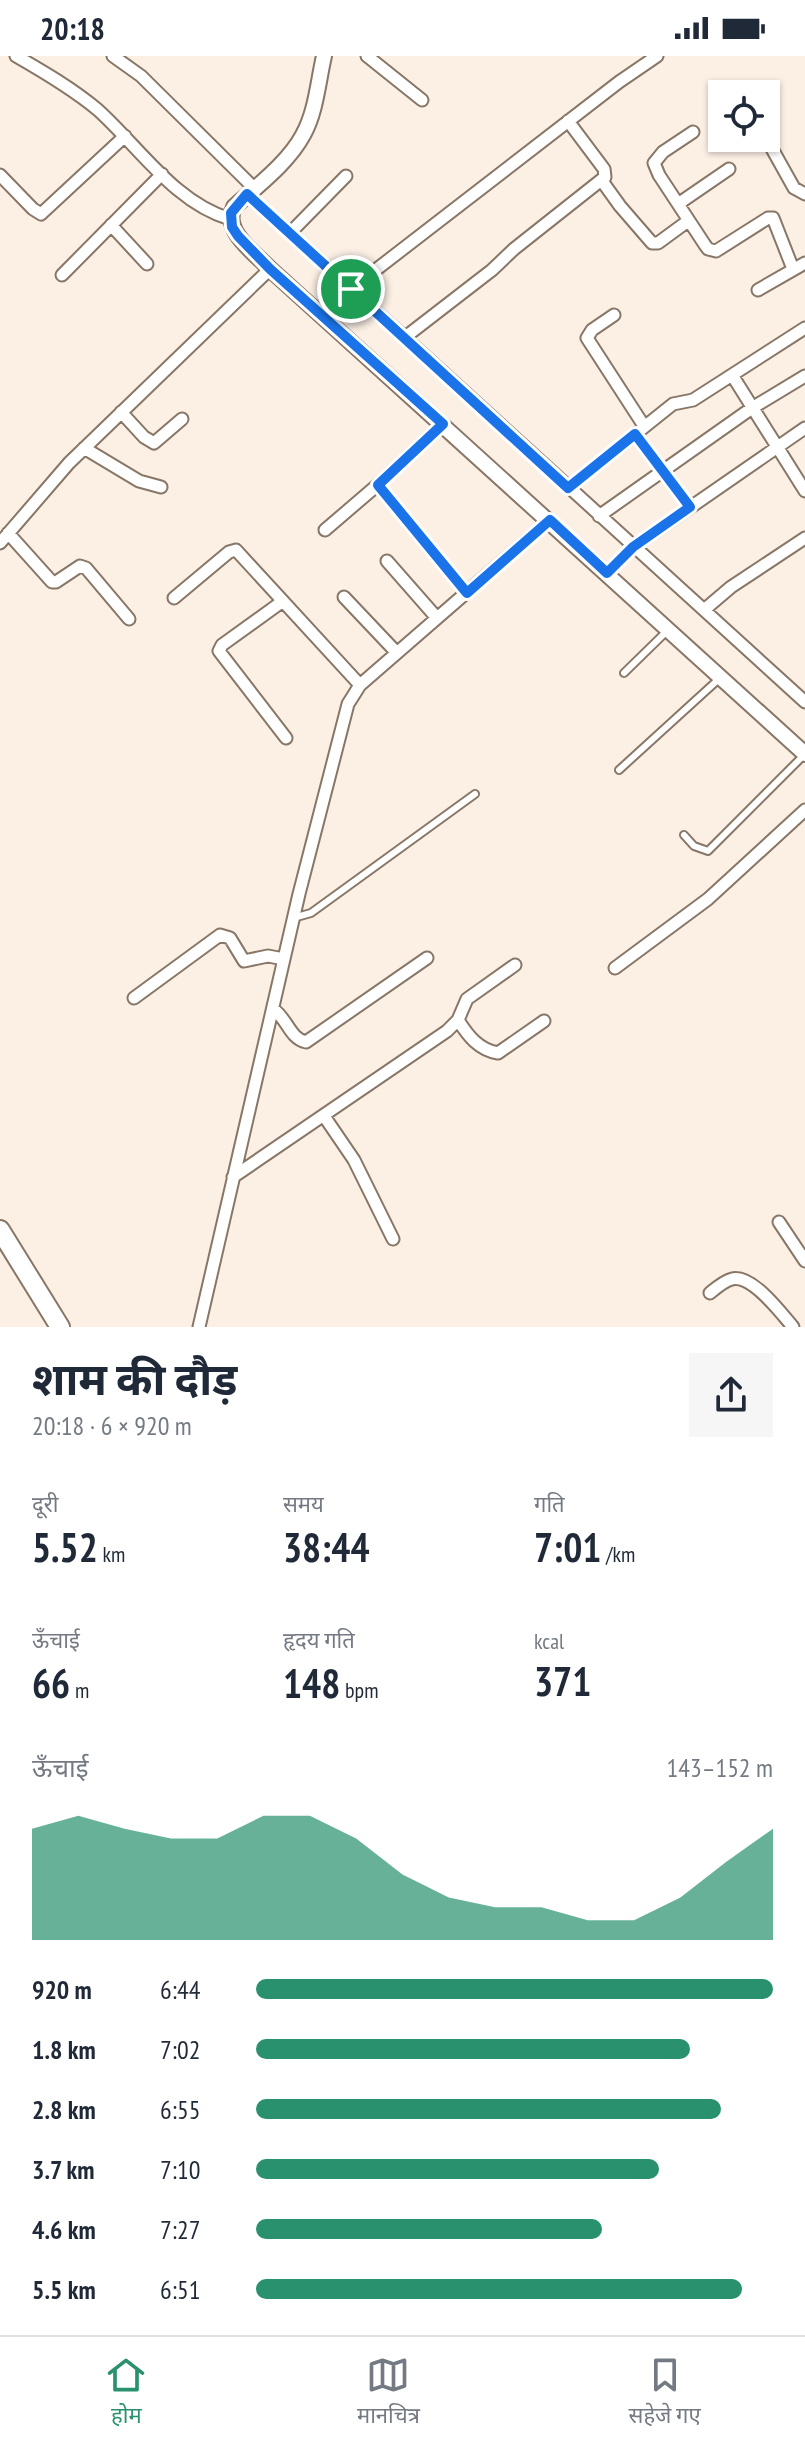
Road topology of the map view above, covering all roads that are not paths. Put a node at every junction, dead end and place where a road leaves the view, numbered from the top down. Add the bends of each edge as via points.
1 (16, 56) edge
2 (113, 56) edge
3 (324, 56) edge
4 (367, 56) edge
5 (657, 56) edge
6 (422, 100) dead end
7 (568, 121) junction
8 (693, 132) dead end
9 (125, 136) junction
10 (774, 152) edge
11 (729, 169) dead end
12 (162, 174) junction
13 (0, 175) edge
14 (346, 176) dead end
15 (602, 181) junction
16 (250, 191) junction
17 (805, 194) edge
18 (678, 204) junction
19 (230, 219) junction
20 (688, 221) junction
21 (111, 225) junction
22 (290, 233) junction
23 (805, 263) edge
24 (147, 264) dead end
25 (270, 269) junction
26 (793, 269) junction
27 (62, 275) dead end
28 (351, 289) junction
29 (758, 290) dead end
30 (614, 315) dead end
31 (805, 328) edge
32 (404, 338) junction
33 (732, 375) junction
34 (805, 376) edge
35 (752, 408) junction
36 (121, 412) junction
37 (182, 419) dead end
38 (443, 424) junction
39 (805, 428) edge
40 (640, 430) junction
41 (775, 447) junction
42 (84, 448) junction
43 (662, 470) junction
44 (378, 485) junction
45 (161, 487) dead end
46 (568, 488) junction
47 (805, 491) edge
48 (690, 507) junction
49 (599, 516) junction
50 (550, 520) junction
51 (325, 530) dead end
52 (4, 538) edge
53 (805, 538) edge
54 (630, 550) junction
55 (387, 561) dead end
56 (611, 570) junction
57 (467, 593) junction
58 (344, 597) dead end
59 (174, 598) dead end
60 (283, 601) junction
61 (704, 610) junction
62 (437, 618) junction
63 (129, 619) dead end
64 (669, 629) junction
65 (397, 653) junction
66 (624, 673) dead end
67 (721, 677) junction
68 (360, 685) junction
69 (805, 702) edge
70 (286, 738) dead end
71 (805, 754) edge
72 (619, 770) dead end
73 (475, 794) dead end
74 (805, 810) edge
75 (684, 835) dead end
76 (293, 918) junction
77 (427, 958) dead end
78 (284, 959) junction
79 (515, 965) dead end
80 (615, 968) dead end
81 (134, 998) dead end
82 (273, 1009) junction
83 (458, 1020) junction
84 (544, 1021) dead end
85 (324, 1116) junction
86 (233, 1177) junction
87 (779, 1222) dead end
88 (0, 1230) edge
89 (393, 1239) dead end
90 (805, 1261) edge
91 (710, 1293) dead end
92 (60, 1327) edge
93 (199, 1327) edge
94 (793, 1327) edge

1 - 9 street via 74,91
2 - 16 street via 141,76
3 - 16 street via 303,135
4 - 6 street
5 - 7 street
7 - 15 street via 604,169
7 - 28 street
8 - 18 street via 654,163
9 - 12 street
9 - 13 street via 41,214
10 - 17 street via 794,188
11 - 18 street
12 - 19 street via 198,205
12 - 21 street
14 - 22 street
15 - 20 street via 652,243
15 - 32 street
16 - 19 street
16 - 22 street
18 - 20 street
19 - 25 street via 238,236
20 - 26 street via 712,251 773,218
21 - 24 street
21 - 27 street
22 - 28 street
23 - 26 street
25 - 36 street
25 - 38 street
26 - 29 street
28 - 32 street
30 - 40 street via 587,338
31 - 33 street
32 - 46 street
33 - 35 street
33 - 40 street via 693,400 673,404
34 - 35 street
35 - 41 street
35 - 43 street
36 - 37 street via 154,443
36 - 42 street
38 - 44 street
38 - 50 street
39 - 41 street
40 - 43 street
40 - 46 street
41 - 47 street
41 - 48 street
42 - 45 street via 130,477
42 - 52 street
43 - 48 street
43 - 49 street
44 - 51 street
44 - 57 street
46 - 49 street
48 - 54 street
49 - 54 street
50 - 56 street
50 - 57 street
52 - 63 street via 52,582 80,566 86,568
53 - 61 street
54 - 56 street
54 - 61 street
55 - 62 street
56 - 64 street
57 - 62 street
58 - 65 street
59 - 60 street via 234,550
60 - 68 street
60 - 70 street via 219,651
61 - 69 street
62 - 65 street
64 - 66 lane
64 - 67 street
65 - 68 street
67 - 71 street
67 - 72 lane
68 - 76 street via 343,717
71 - 75 lane via 708,851
73 - 76 lane via 311,913
74 - 80 street via 708,899
76 - 78 street
77 - 82 street via 306,1042 296,1038
78 - 81 street via 244,961 230,938 220,935
78 - 82 street
79 - 83 street via 467,999
82 - 86 street
83 - 84 street via 473,1040 498,1053
83 - 85 street
85 - 86 street
85 - 89 street via 354,1160
86 - 93 street
87 - 90 street
88 - 92 highway
91 - 94 street via 741,1279

